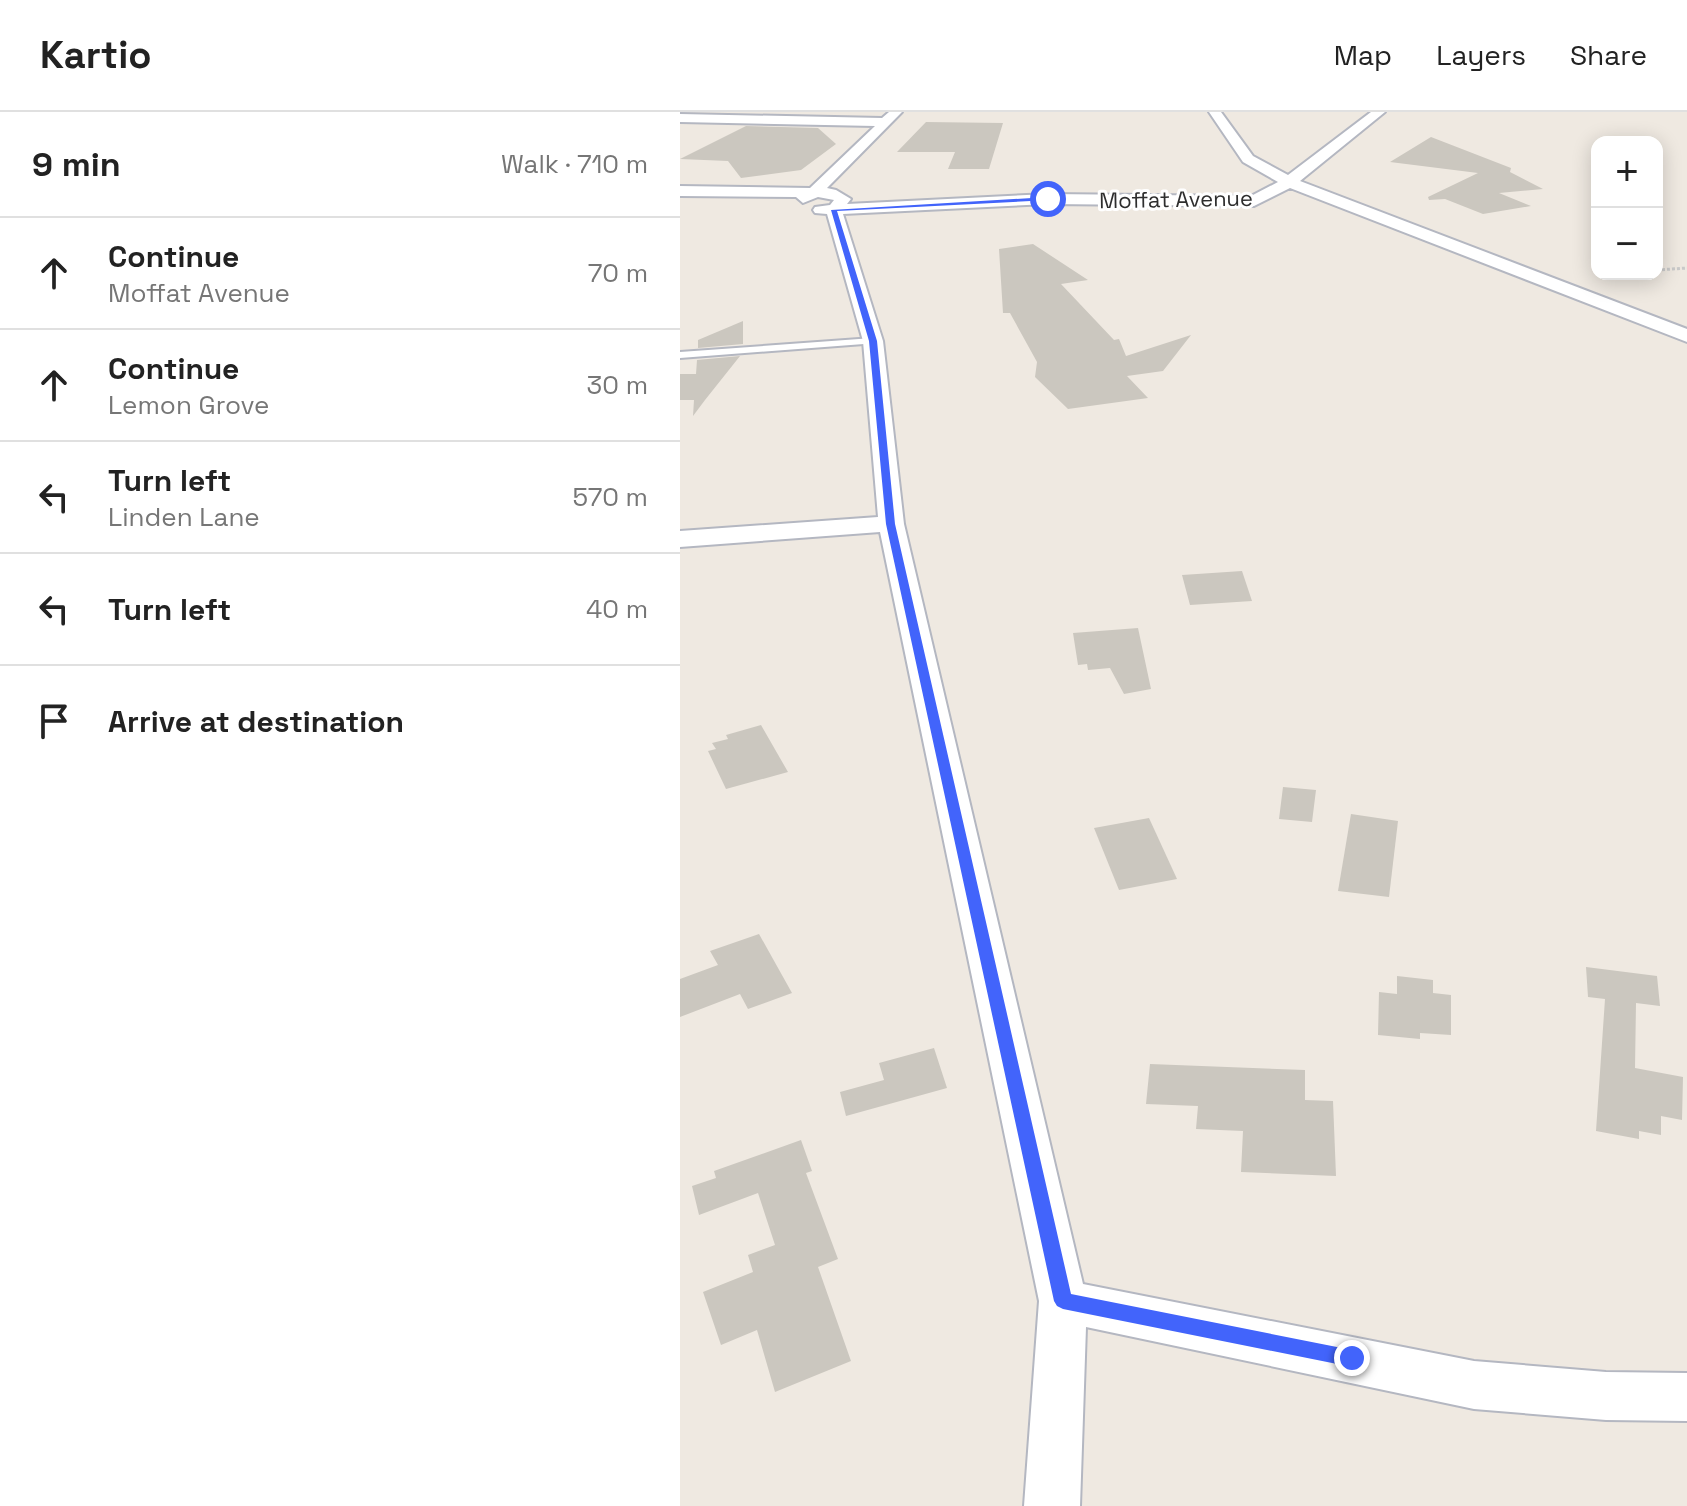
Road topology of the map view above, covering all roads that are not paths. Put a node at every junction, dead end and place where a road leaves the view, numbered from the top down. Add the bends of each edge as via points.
1 (1215, 112) edge
2 (1379, 112) edge
3 (890, 117) edge
4 (680, 118) edge
5 (1289, 182) junction
6 (680, 191) edge
7 (810, 204) junction
8 (751, 209) dead end
9 (1687, 336) edge
10 (873, 341) junction
11 (680, 355) edge
12 (891, 524) junction
13 (680, 539) edge
14 (1063, 1301) junction
15 (1687, 1397) edge
16 (1052, 1506) edge

1 - 5 street via 1248,159
2 - 5 street, Moffat Avenue
3 - 4 street
3 - 7 street
5 - 7 street, Moffat Avenue via 1263,198 1244,202 1048,199 898,208
5 - 9 street
6 - 7 street
7 - 8 street
7 - 10 street
10 - 11 lane
10 - 12 street
12 - 13 street
12 - 14 street
14 - 15 street via 1474,1385
14 - 16 street

